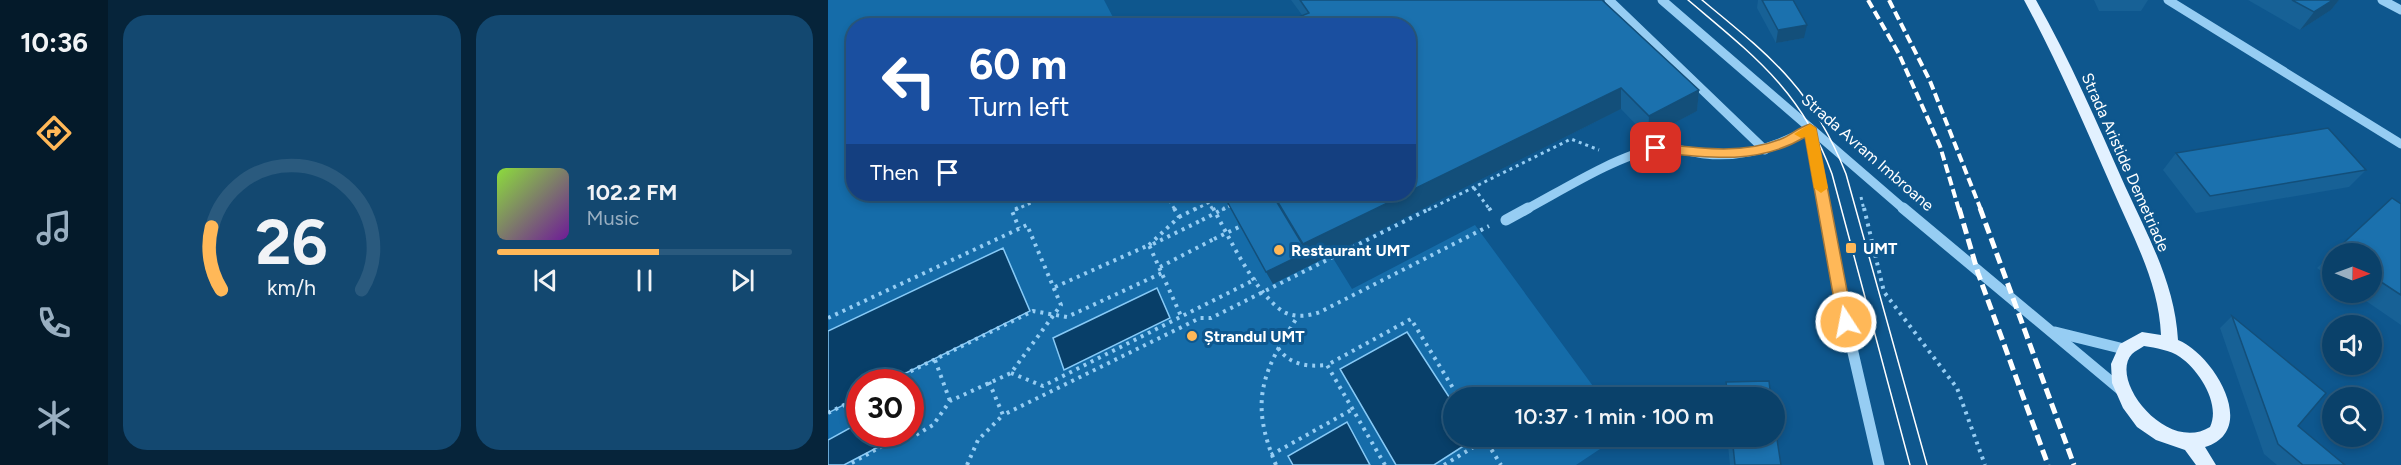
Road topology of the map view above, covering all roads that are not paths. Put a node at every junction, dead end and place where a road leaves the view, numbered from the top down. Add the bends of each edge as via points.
1 (1609, 0) edge
2 (1662, 0) edge
3 (2030, 0) edge
4 (2168, 0) edge
5 (2382, 0) edge
6 (2401, 10) edge
7 (1810, 128) junction
8 (2401, 144) edge
9 (1765, 150) junction
10 (1502, 220) road end
11 (2052, 331) junction
12 (2170, 345) junction
13 (2124, 349) junction
14 (2124, 393) junction
15 (2191, 443) junction
16 (1879, 465) edge
17 (2207, 465) edge

1 - 9 street
2 - 7 street, Strada Avram Imbroane
3 - 12 main road, Strada Aristide Demetriade via 2149,256 2166,303
4 - 8 street
5 - 6 street
7 - 9 street
7 - 11 street, Strada Avram Imbroane via 1978,273
7 - 16 street via 1846,322
9 - 10 street via 1719,154 1656,148 1623,159
11 - 13 street, Strada Avram Imbroane
11 - 14 street, Strada Avram Imbroane
12 - 13 main road via 2142,339
12 - 15 main road via 2200,364 2218,394 2218,429 2209,438
13 - 14 main road via 2119,376
14 - 15 main road via 2133,410 2156,433
15 - 17 main road

